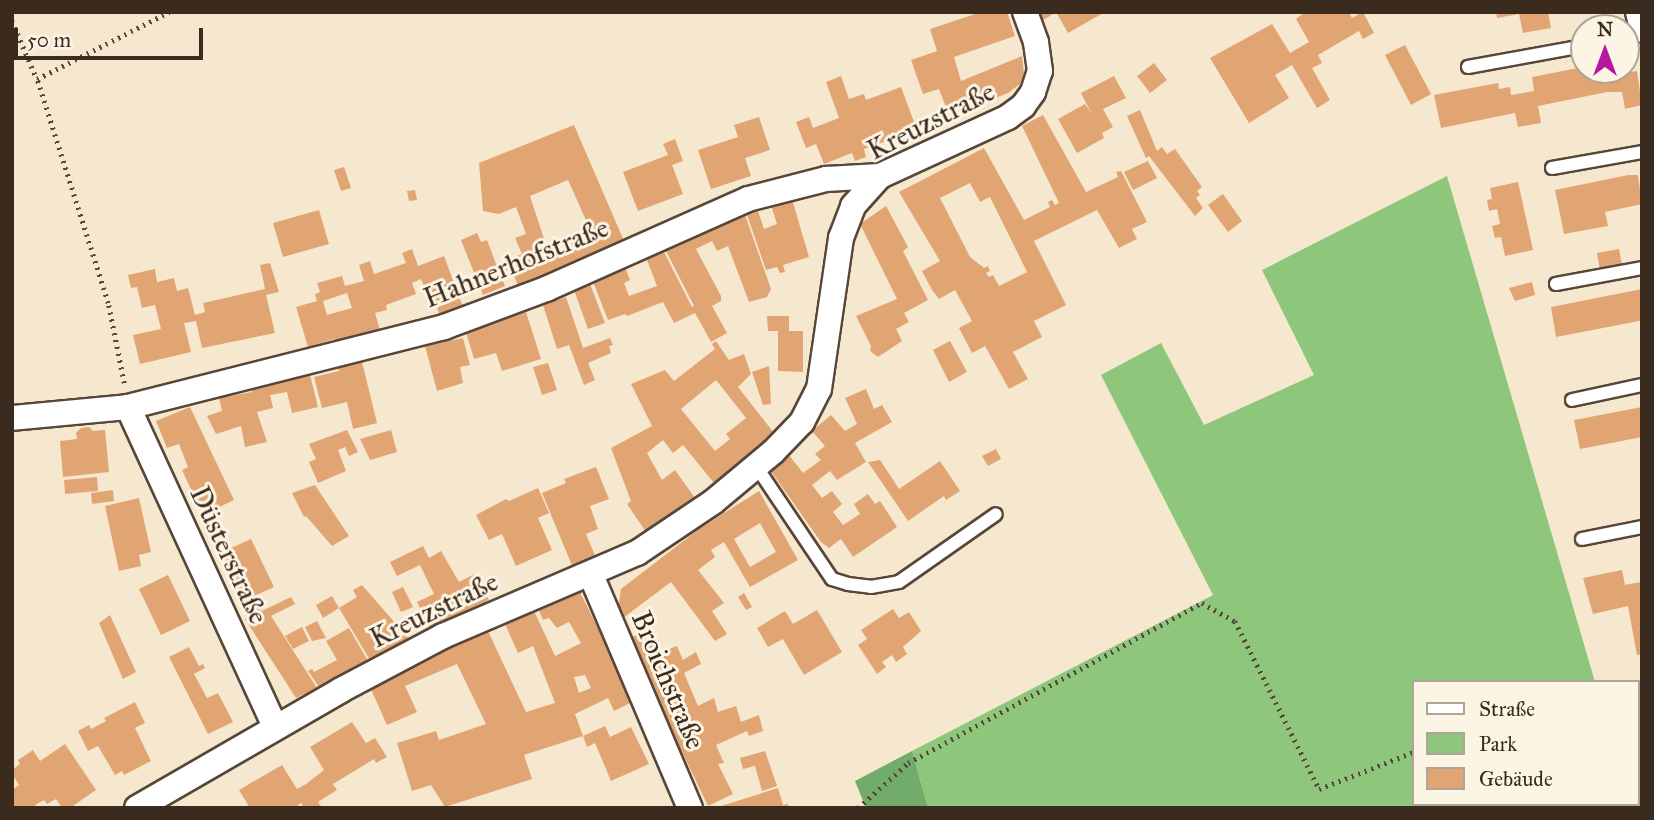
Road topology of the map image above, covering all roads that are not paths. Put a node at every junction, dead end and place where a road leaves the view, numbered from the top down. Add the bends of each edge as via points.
1 (1025, 12) edge
2 (1639, 12) edge
3 (1642, 28) edge
4 (1570, 49) edge
5 (1468, 67) dead end
6 (1642, 152) edge
7 (1552, 168) dead end
8 (880, 176) junction
9 (1642, 268) edge
10 (1556, 284) dead end
11 (1642, 385) edge
12 (1572, 400) dead end
13 (128, 407) junction
14 (12, 418) edge
15 (756, 466) junction
16 (996, 514) dead end
17 (1642, 527) edge
18 (1582, 539) dead end
19 (591, 575) junction
20 (275, 727) junction
21 (136, 808) edge
22 (690, 808) edge

1 - 8 street, Kreuzstraße via 1040,71 1034,92 1023,106
2 - 3 street
4 - 5 lane
6 - 7 lane
8 - 13 street, Hahnerhofstraße via 826,179 748,199 466,320
8 - 15 street, Kreuzstraße via 860,195 844,227 816,398 792,435
9 - 10 lane
11 - 12 lane
13 - 14 street, Hahnerhofstraße
13 - 20 street, Düsterstraße
15 - 16 lane via 832,579 848,584 871,587 899,582
15 - 19 street, Kreuzstraße via 682,524
17 - 18 lane
19 - 20 street, Kreuzstraße via 443,636
19 - 22 street, Broichstraße
20 - 21 street, Kreuzstraße

